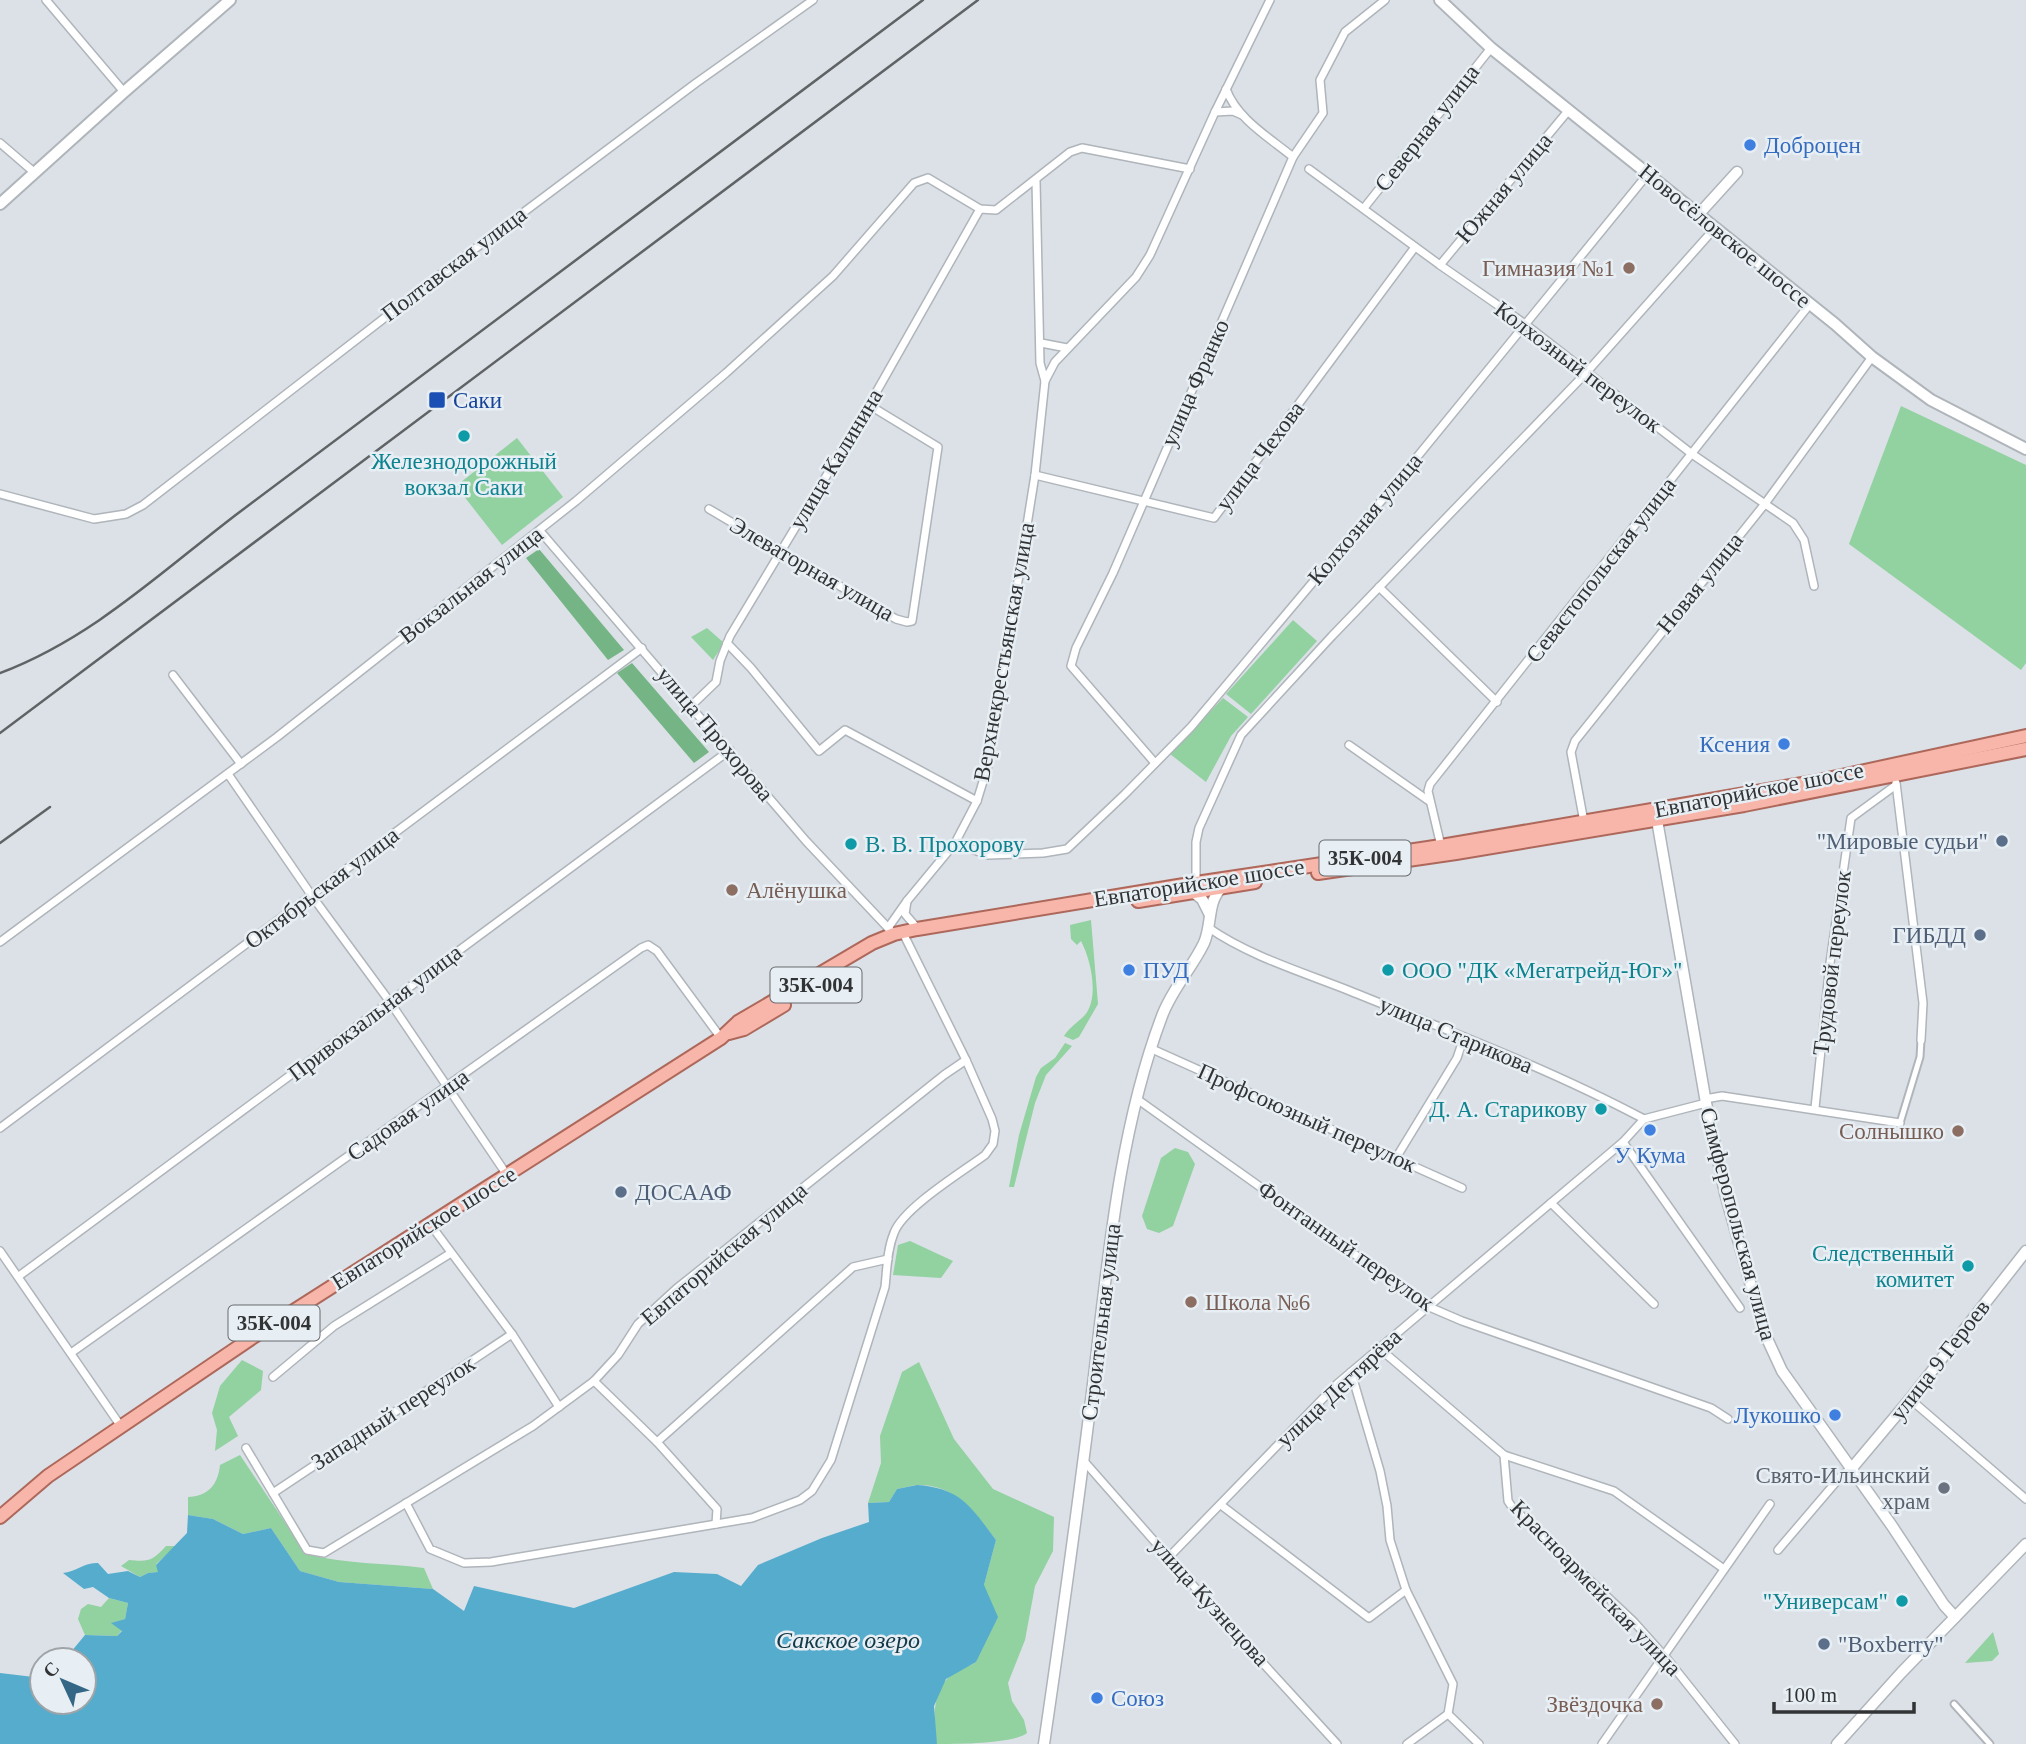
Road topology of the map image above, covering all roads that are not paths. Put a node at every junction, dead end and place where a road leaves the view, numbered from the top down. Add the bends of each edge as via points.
1 (46, 0) edge
2 (813, 0) edge
3 (1270, 0) edge
4 (1385, 0) edge
5 (1440, 0) edge
6 (224, 2) edge
7 (1490, 48) junction
8 (1226, 89) junction
9 (124, 92) junction
10 (1568, 111) junction
11 (1215, 112) junction
12 (1243, 115) junction
13 (0, 143) edge
14 (1293, 157) junction
15 (1190, 169) junction
16 (1309, 169) dead end
17 (1737, 172) dead end
18 (35, 173) junction
19 (1647, 175) junction
20 (1035, 180) junction
21 (0, 204) edge
22 (1364, 208) junction
23 (980, 209) junction
24 (1698, 215) junction
25 (1715, 228) junction
26 (1415, 247) junction
27 (1440, 265) junction
28 (1810, 304) junction
29 (1525, 324) junction
30 (1041, 343) junction
31 (1067, 348) junction
32 (1872, 357) junction
33 (1586, 373) junction
34 (1045, 381) junction
35 (869, 405) junction
36 (2026, 449) edge
37 (1692, 454) junction
38 (1035, 475) junction
39 (0, 494) edge
40 (1144, 501) junction
41 (1764, 505) junction
42 (709, 509) dead end
43 (540, 531) junction
44 (781, 551) junction
45 (1814, 586) dead end
46 (1379, 587) junction
47 (727, 643) junction
48 (642, 648) junction
49 (173, 675) dead end
50 (1497, 702) junction
51 (691, 706) junction
52 (2026, 736) edge
53 (1349, 745) dead end
54 (2026, 749) edge
55 (730, 750) junction
56 (1158, 760) junction
57 (241, 764) junction
58 (228, 774) junction
59 (1895, 780) junction
60 (977, 801) junction
61 (1430, 801) junction
62 (1657, 820) junction
63 (1584, 822) junction
64 (956, 843) junction
65 (1441, 846) junction
66 (1195, 888) junction
67 (1222, 888) junction
68 (312, 896) junction
69 (907, 901) junction
70 (1210, 916) junction
71 (1209, 928) junction
72 (918, 929) junction
73 (895, 933) junction
74 (0, 942) edge
75 (390, 1002) junction
76 (725, 1036) junction
77 (1464, 1037) junction
78 (1921, 1040) joint
79 (1152, 1049) junction
80 (966, 1060) junction
81 (447, 1087) junction
82 (1137, 1099) junction
83 (1706, 1101) junction
84 (1815, 1108) junction
85 (1644, 1119) junction
86 (1900, 1123) joint
87 (0, 1128) edge
88 (1623, 1142) junction
89 (1396, 1158) junction
90 (507, 1175) junction
91 (1462, 1188) dead end
92 (1551, 1203) junction
93 (430, 1224) junction
94 (0, 1251) edge
95 (2026, 1251) edge
96 (450, 1253) junction
97 (888, 1259) junction
98 (19, 1276) junction
99 (1654, 1304) dead end
100 (1427, 1306) junction
101 (1740, 1308) dead end
102 (512, 1334) junction
103 (1379, 1348) junction
104 (71, 1353) junction
105 (1351, 1372) junction
106 (273, 1377) dead end
107 (594, 1381) junction
108 (1910, 1399) junction
109 (559, 1407) junction
110 (1728, 1419) dead end
111 (120, 1425) junction
112 (657, 1442) junction
113 (246, 1448) dead end
114 (1504, 1455) junction
115 (1083, 1460) junction
116 (1852, 1468) junction
117 (273, 1493) junction
118 (2026, 1499) edge
119 (406, 1503) junction
120 (1770, 1504) dead end
121 (1221, 1505) junction
122 (0, 1517) edge
123 (716, 1524) junction
124 (2026, 1544) edge
125 (1778, 1550) dead end
126 (1169, 1557) junction
127 (1724, 1569) junction
128 (1406, 1590) junction
129 (1955, 1617) junction
130 (1664, 1656) junction
131 (1954, 1704) dead end
132 (1448, 1714) junction
133 (1044, 1744) edge
134 (1337, 1744) edge
135 (1407, 1744) edge
136 (1479, 1744) edge
137 (1602, 1744) edge
138 (1735, 1744) edge
139 (1837, 1744) edge
140 (1990, 1744) edge

1 - 9 street
2 - 39 street, Полтавская улица via 425,286 143,505 126,514 94,519
3 - 8 street, Верхнекрестьянская улица
4 - 14 street, улица Франко via 1345,32 1320,80 1323,113
5 - 7 main road, Новосёловское шоссе
6 - 9 main road
7 - 10 main road, Новосёловское шоссе
7 - 22 street, Северная улица
8 - 11 street, Верхнекрестьянская улица
8 - 12 street
9 - 18 main road
10 - 19 main road, Новосёловское шоссе
10 - 27 street, Южная улица
11 - 12 street
11 - 15 street, Верхнекрестьянская улица
12 - 14 street
13 - 18 street
14 - 40 street, улица Франко
15 - 20 street via 1082,148 1069,152
15 - 31 street, Верхнекрестьянская улица via 1136,277
16 - 22 street, Колхозный переулок
17 - 24 street
18 - 21 main road
19 - 24 main road, Новосёловское шоссе
19 - 29 street, Колхозная улица
20 - 23 street via 996,210
20 - 30 street, Верхнекрестьянская улица
22 - 26 street, Колхозный переулок
23 - 35 street, улица Калинина
23 - 43 street, Вокзальная улица via 928,178 914,183 833,276
24 - 25 main road, Новосёловское шоссе
25 - 28 main road, Новосёловское шоссе
25 - 33 street
26 - 27 street, Колхозный переулок
26 - 40 street, улица Чехова via 1214,518
27 - 29 street, Колхозный переулок
28 - 32 main road, Новосёловское шоссе
28 - 37 street, Севастопольская улица
29 - 33 street, Колхозный переулок
29 - 56 street, Колхозная улица via 1191,727
30 - 31 street
30 - 34 street, Верхнекрестьянская улица
31 - 34 street, Верхнекрестьянская улица
32 - 36 main road, Новосёловское шоссе via 1931,400
32 - 41 street, Новая улица
33 - 37 street, Колхозный переулок
33 - 46 street
34 - 38 street, Верхнекрестьянская улица
35 - 44 street, улица Калинина
35 - 44 street, Элеваторная улица via 938,447 912,621 896,619
37 - 41 street, Колхозный переулок
37 - 50 street, Севастопольская улица
38 - 40 street, улица Чехова
38 - 60 street, Верхнекрестьянская улица via 989,762
40 - 56 street, улица Франко via 1076,648 1072,666
41 - 45 street, Колхозный переулок via 1793,523 1804,540
41 - 63 street, Новая улица via 1575,741 1571,752
42 - 44 street, Элеваторная улица
43 - 48 street, улица Прохорова
43 - 57 street, Вокзальная улица
44 - 47 street, улица Калинина
46 - 50 street
46 - 66 street via 1241,735 1199,828
47 - 51 street, улица Калинина via 716,682
47 - 60 street via 819,751 845,730
48 - 51 street, улица Прохорова
48 - 68 street, Октябрьская улица
49 - 57 street
50 - 61 street, Севастопольская улица via 1430,784
51 - 55 street, улица Прохорова
52 - 63 main road, Евпаторийское шоссе / 35К-004 via 1814,782
53 - 61 street
54 - 59 main road, Евпаторийское шоссе / 35К-004
55 - 73 street, улица Прохорова via 806,841
55 - 75 street, Привокзальная улица
56 - 64 street, Колхозная улица via 1067,849 988,855
57 - 58 street, Вокзальная улица
58 - 68 street
58 - 74 street, Вокзальная улица
59 - 62 main road, Евпаторийское шоссе / 35К-004
59 - 78 street via 1923,1003
59 - 84 street, Трудовой переулок via 1851,818
60 - 64 street, Верхнекрестьянская улица
61 - 65 street
62 - 67 main road, Евпаторийское шоссе / 35К-004
62 - 83 street, Симферопольская улица
63 - 65 main road, Евпаторийское шоссе / 35К-004
64 - 69 street, Верхнекрестьянская улица
65 - 66 main road, Евпаторийское шоссе / 35К-004
66 - 67 main road, Евпаторийское шоссе / 35К-004
66 - 70 street
66 - 72 main road, Евпаторийское шоссе / 35К-004
66 - 73 main road, Евпаторийское шоссе / 35К-004
67 - 70 street, Строительная улица
68 - 75 street
68 - 87 street, Октябрьская улица
69 - 72 street via 905,914
69 - 73 street, Верхнекрестьянская улица
70 - 71 street, Строительная улица
71 - 77 street, улица Старикова via 1276,961
71 - 79 street, Строительная улица via 1170,999
72 - 73 main road, Евпаторийское шоссе / 35К-004
73 - 76 main road, Евпаторийское шоссе / 35К-004 via 744,1030
73 - 80 street, улица Прохорова
75 - 81 street
75 - 98 street, Привокзальная улица
76 - 81 street, Садовая улица via 648,945
76 - 90 main road, Евпаторийское шоссе / 35К-004
77 - 85 street, улица Старикова
77 - 89 street via 1457,1058
78 - 86 street
79 - 82 street, Строительная улица
79 - 89 street, Профсоюзный переулок
80 - 97 street, улица Прохорова via 992,1119 993,1144 904,1218 893,1235
80 - 107 street, Евпаторийская улица via 676,1289 638,1324
81 - 90 street
81 - 104 street, Садовая улица
82 - 100 street, Фонтанный переулок
82 - 115 street, Строительная улица via 1110,1242
83 - 84 street via 1722,1096
83 - 85 street
83 - 116 street, Симферопольская улица via 1725,1193 1763,1332 1782,1371
84 - 86 street
85 - 88 street, улица Дегтярёва
88 - 92 street, улица Дегтярёва
88 - 101 street
89 - 91 street, Профсоюзный переулок
90 - 93 main road, Евпаторийское шоссе / 35К-004
92 - 99 street
92 - 100 street, улица Дегтярёва
93 - 96 street
93 - 111 main road, Евпаторийское шоссе / 35К-004
94 - 98 street
95 - 108 street, улица 9 Героев
96 - 102 street
96 - 106 street via 334,1326
97 - 112 street via 853,1267
97 - 123 street via 885,1287 831,1460 812,1492 752,1518
98 - 104 street
100 - 103 street, улица Дегтярёва
100 - 110 street, Фонтанный переулок via 1711,1408
102 - 109 street
102 - 117 street, Западный переулок
103 - 105 street, улица Дегтярёва
103 - 114 street
104 - 111 street
105 - 121 street, улица Дегтярёва
105 - 128 street via 1380,1471 1390,1540
107 - 109 street, Евпаторийская улица
107 - 112 street
108 - 116 street, улица 9 Героев
108 - 118 street
109 - 119 street, Евпаторийская улица
111 - 122 main road, 35К-004
112 - 123 street via 717,1509
113 - 117 street
114 - 127 street via 1614,1491
114 - 130 street, Красноармейская улица via 1512,1507
115 - 126 street, улица Кузнецова
115 - 133 street, Строительная улица
116 - 125 street
116 - 129 street, Симферопольская улица
117 - 119 street, Евпаторийская улица via 307,1550 324,1553
119 - 123 street via 430,1549 464,1563
120 - 127 street
121 - 126 street, улица Дегтярёва
121 - 128 street via 1368,1618
124 - 129 street
126 - 134 street, улица Кузнецова
127 - 130 street
128 - 132 street via 1452,1684
129 - 139 street
130 - 137 street
130 - 138 street, Красноармейская улица
131 - 140 street
132 - 135 street
132 - 136 street

